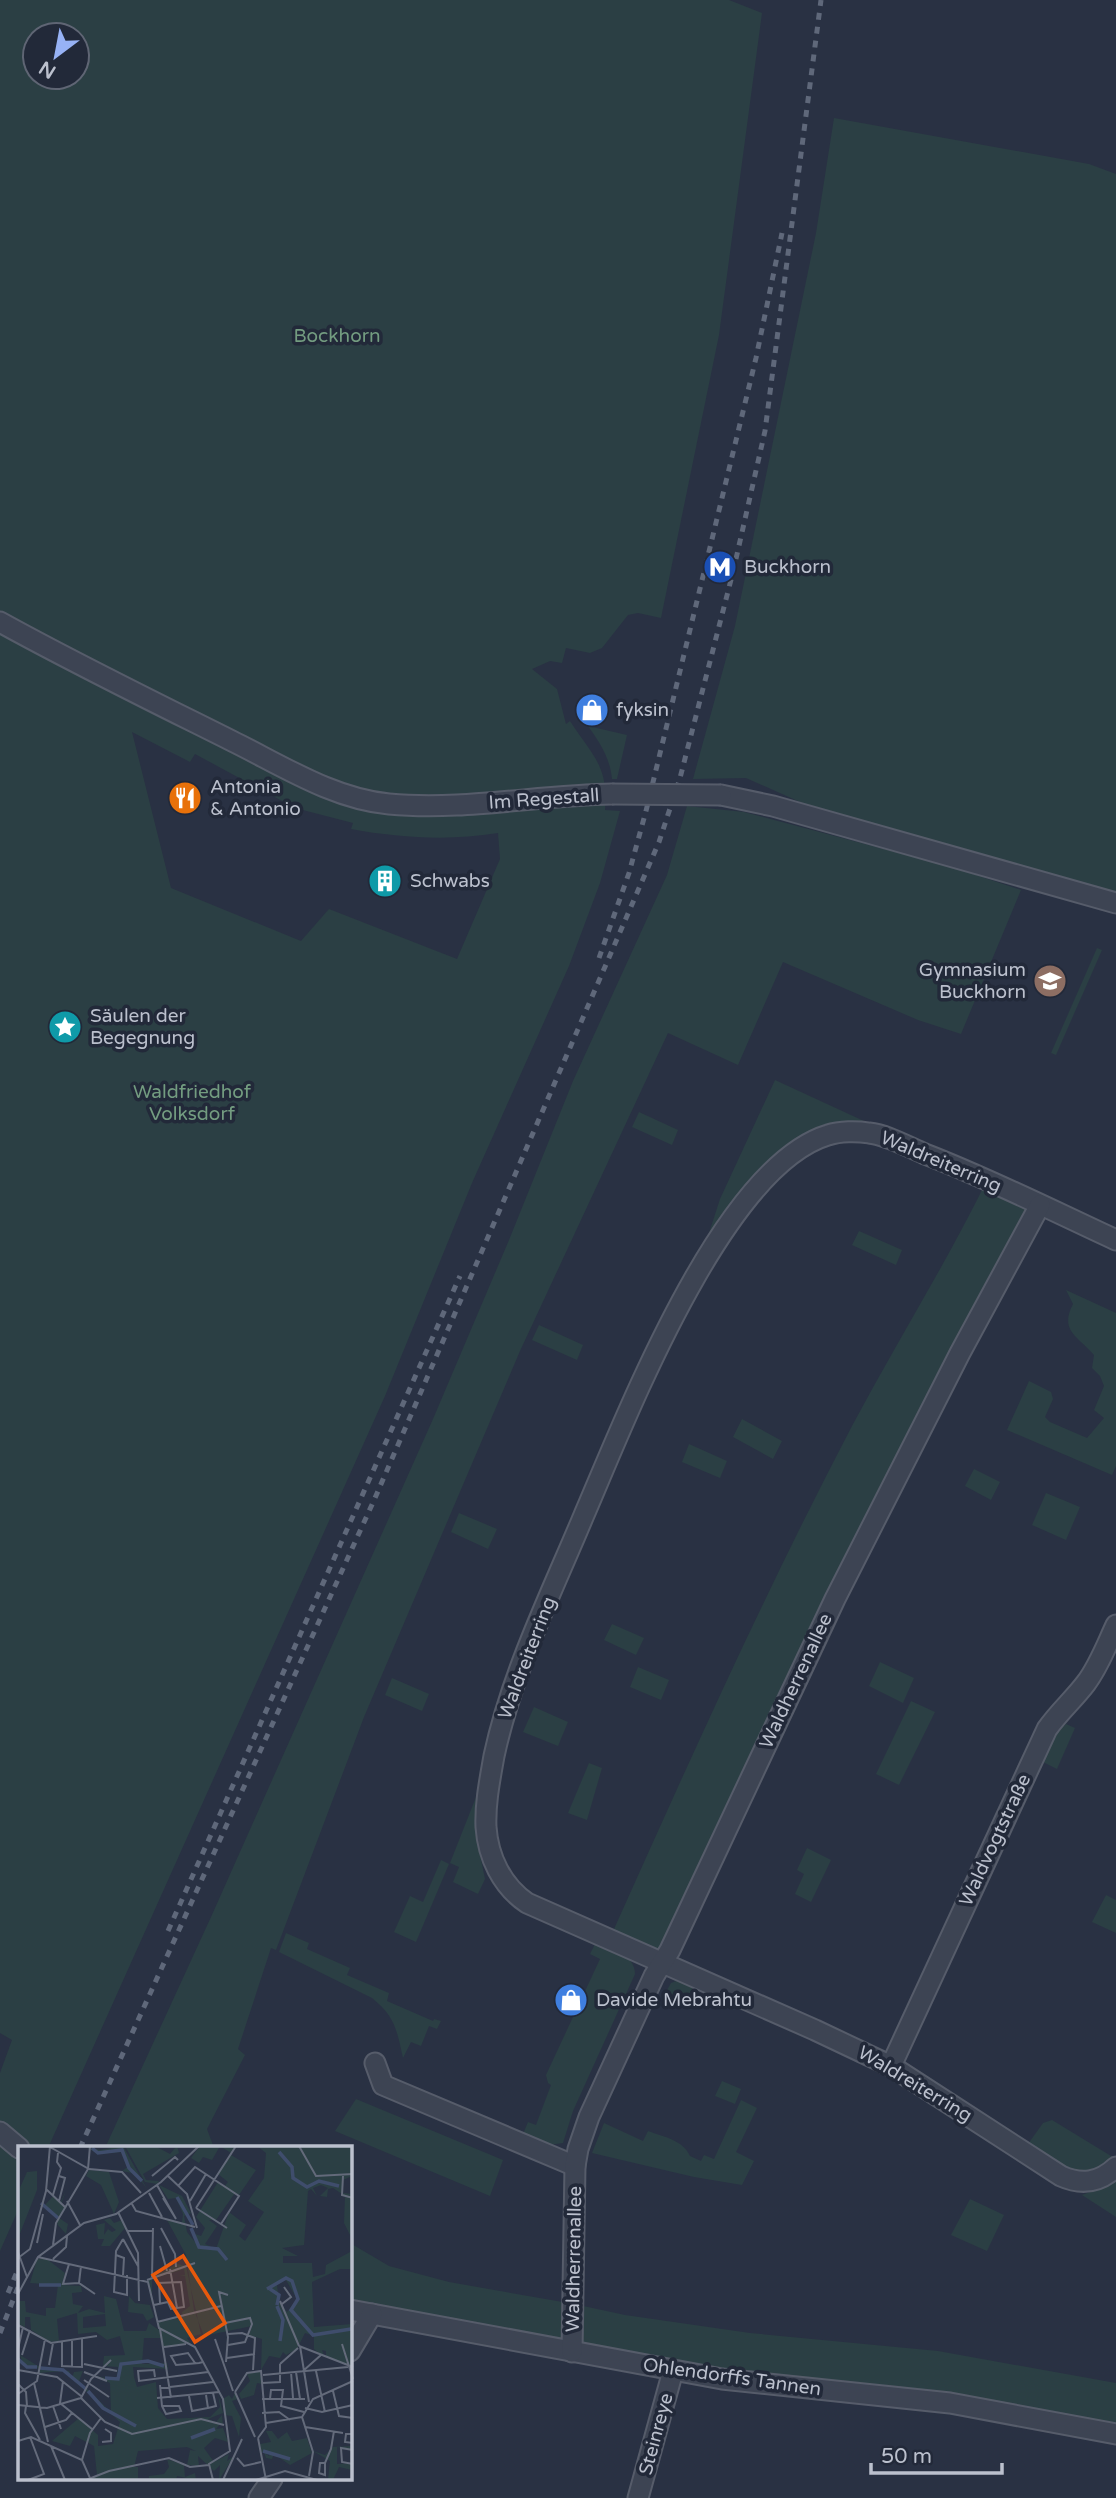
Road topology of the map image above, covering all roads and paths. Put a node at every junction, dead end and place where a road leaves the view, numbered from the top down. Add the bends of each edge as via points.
1 (0, 622) edge
2 (1116, 903) edge
3 (1040, 1205) junction
4 (1116, 1240) edge
5 (1116, 1625) edge
6 (664, 1962) junction
7 (375, 2063) dead end
8 (891, 2066) junction
9 (0, 2132) edge
10 (18, 2147) edge
11 (575, 2166) junction
12 (1116, 2167) edge
13 (352, 2310) edge
14 (372, 2314) junction
15 (352, 2348) edge
16 (572, 2352) junction
17 (673, 2371) junction
18 (1116, 2434) edge
19 (271, 2480) edge
20 (259, 2498) edge
21 (638, 2498) edge

1 - 2 street, Im Regestall, bridge via 307,778 366,800 453,805 612,794 721,795
3 - 4 street, Waldreiterring
3 - 6 street, Waldherrenallee via 822,1623
3 - 6 street, Waldreiterring via 872,1133 832,1134 799,1148 783,1161 733,1219 675,1314 532,1639 502,1723 486,1828 495,1864 510,1890 527,1903
5 - 8 street, Waldvogtstraße via 1086,1683 1047,1729
6 - 8 street, Waldreiterring
6 - 11 street, Waldherrenallee via 589,2117
7 - 11 street, Waldherrenallee via 383,2085
8 - 12 street, Waldreiterring via 1072,2181 1092,2182
9 - 10 street
11 - 16 street, Waldherrenallee
13 - 14 street, Ohlendorffs Tannen
14 - 15 street
14 - 16 street, Ohlendorffs Tannen
16 - 17 street, Ohlendorffs Tannen
17 - 18 street, Ohlendorffs Tannen via 950,2403
17 - 21 street, Steinreye
19 - 20 street

